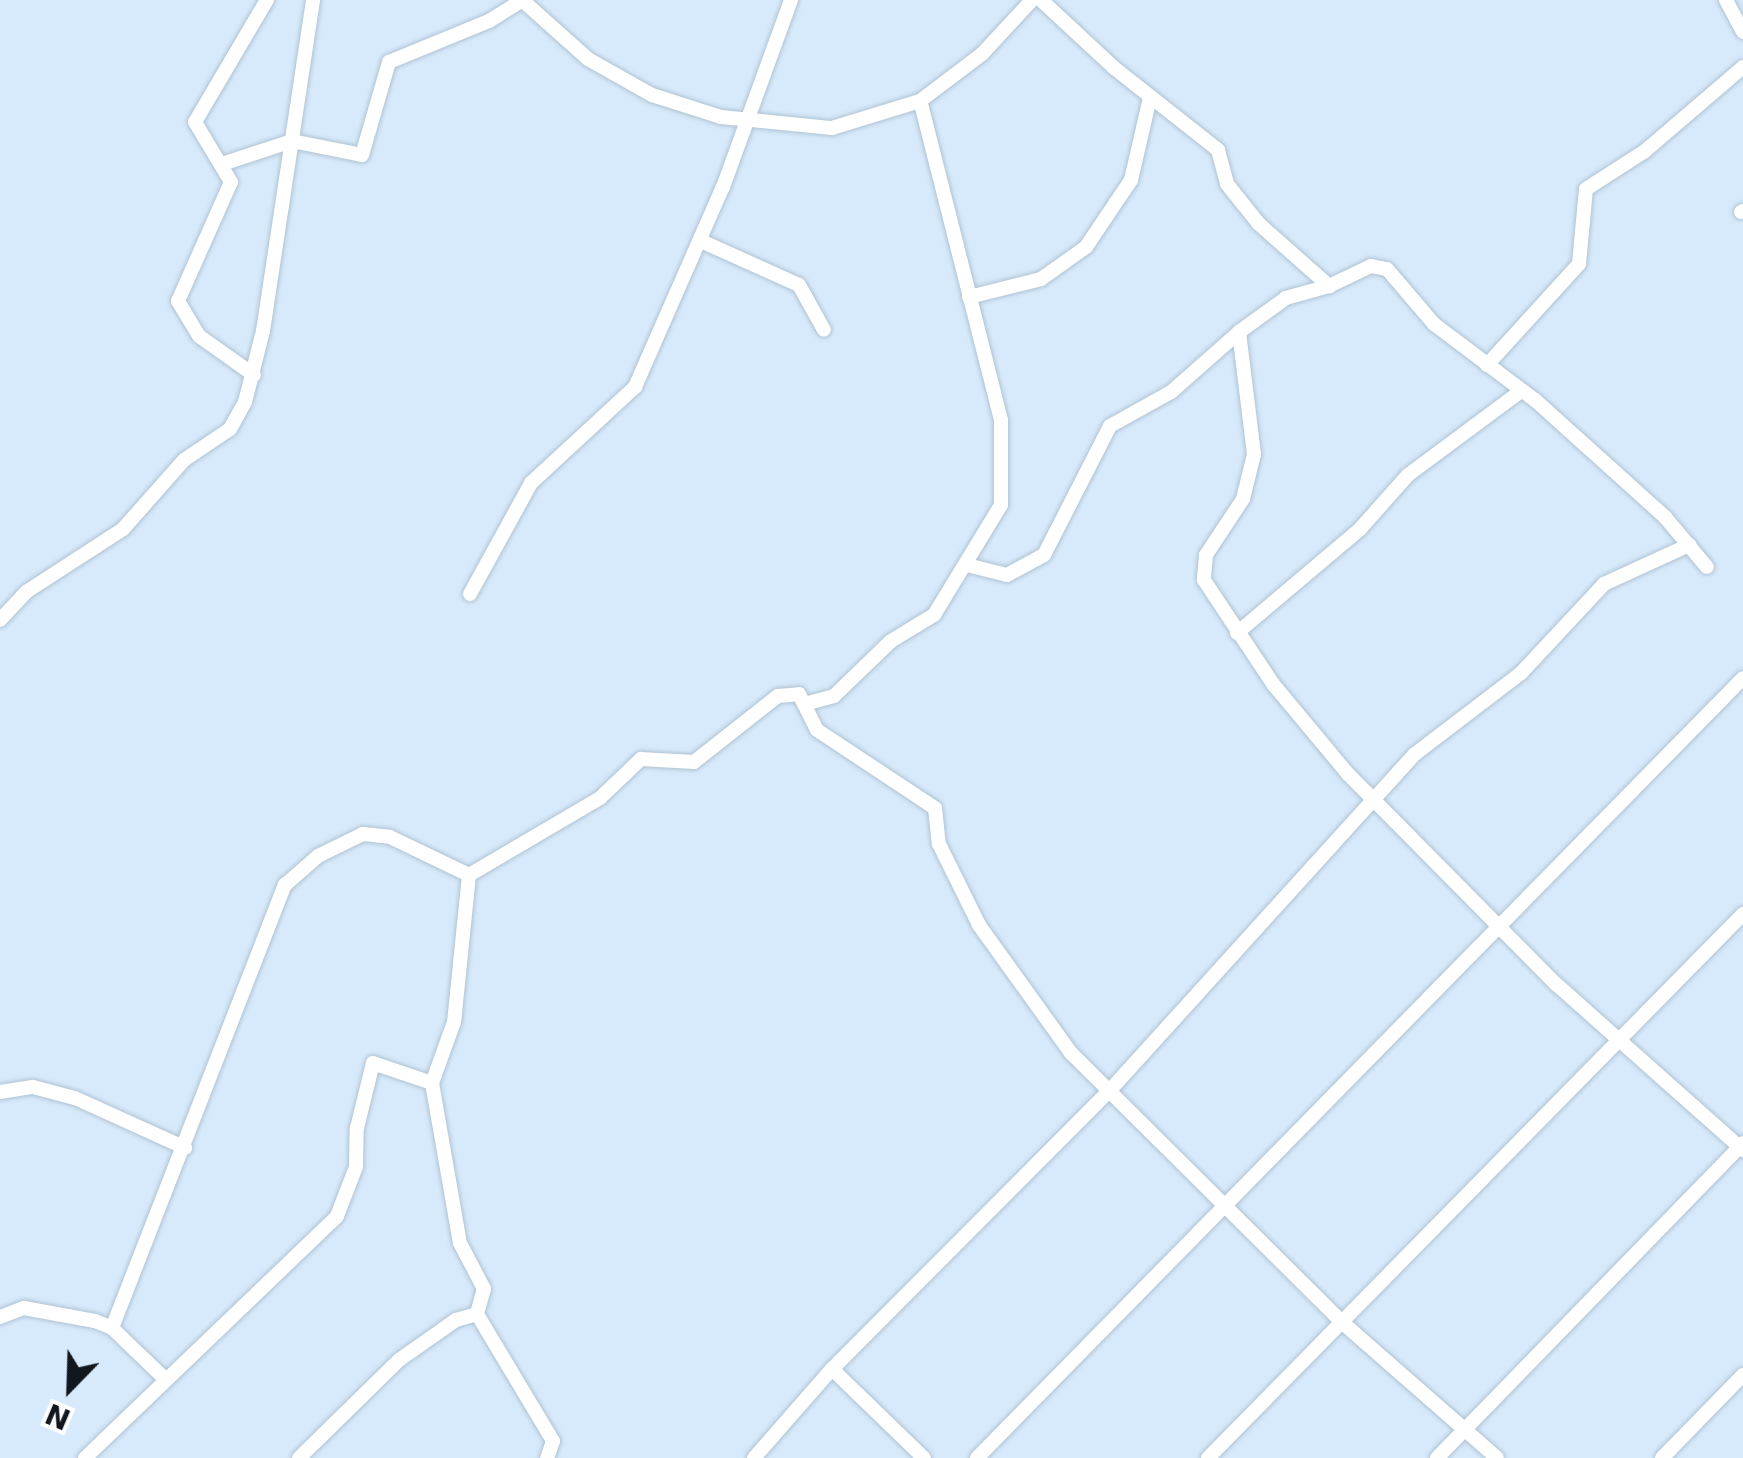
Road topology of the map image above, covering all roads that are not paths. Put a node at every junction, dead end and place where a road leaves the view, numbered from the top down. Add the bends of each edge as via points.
1 (268, 0) edge
2 (313, 0) edge
3 (522, 0) edge
4 (792, 0) edge
5 (1032, 0) edge
6 (1040, 0) edge
7 (1726, 0) edge
8 (1743, 32) edge
9 (1743, 67) edge
10 (1150, 98) junction
11 (920, 101) junction
12 (746, 121) junction
13 (292, 142) junction
14 (225, 164) junction
15 (701, 241) junction
16 (1329, 286) junction
17 (970, 297) junction
18 (824, 330) dead end
19 (1239, 332) junction
20 (1487, 365) junction
21 (254, 375) junction
22 (1522, 390) junction
23 (1688, 545) junction
24 (967, 565) junction
25 (1707, 567) dead end
26 (470, 594) dead end
27 (0, 620) edge
28 (1236, 633) junction
29 (1743, 678) edge
30 (808, 703) junction
31 (1374, 798) junction
32 (469, 876) junction
33 (1743, 914) edge
34 (1502, 924) junction
35 (1622, 1037) junction
36 (432, 1083) junction
37 (1110, 1090) junction
38 (0, 1092) edge
39 (1742, 1147) edge
40 (184, 1148) junction
41 (1228, 1207) junction
42 (477, 1314) junction
43 (0, 1317) edge
44 (1344, 1324) junction
45 (112, 1328) junction
46 (832, 1369) junction
47 (1743, 1375) edge
48 (164, 1378) junction
49 (1468, 1432) junction
50 (85, 1458) edge
51 (298, 1458) edge
52 (546, 1458) edge
53 (754, 1458) edge
54 (924, 1458) edge
55 (977, 1458) edge
56 (1208, 1458) edge
57 (1437, 1458) edge
58 (1497, 1458) edge
59 (1662, 1458) edge

1 - 14 street via 195,122
2 - 13 street
3 - 12 street via 618,78 689,110
3 - 13 street via 389,62 362,155
4 - 12 street
5 - 11 street via 982,54
6 - 10 street
7 - 8 street
9 - 20 street via 1645,151 1586,188 1579,264
10 - 16 street via 1218,150 1227,184 1259,224
10 - 17 street via 1131,180 1086,248 1040,279
11 - 12 street via 832,128
11 - 17 street
12 - 15 street
13 - 14 street
13 - 21 street
14 - 21 street via 228,197 178,301 199,336
15 - 18 street via 799,285
15 - 26 street via 635,388 531,483
16 - 19 street via 1286,298
16 - 20 street via 1379,264 1434,324
17 - 24 street via 998,402 1005,460 1001,505
19 - 24 street via 1170,392 1110,426 1044,555 1007,575
19 - 28 street via 1254,454 1243,498 1201,568
20 - 22 street
21 - 27 street via 230,429 184,460 123,529 26,592
22 - 23 street
22 - 28 street via 1408,475 1360,529
23 - 25 street
23 - 31 street via 1604,584 1521,673 1448,724
24 - 30 street via 934,615 891,641 834,696
28 - 31 street via 1308,730
29 - 34 street
30 - 32 street via 790,692 778,696 694,762 641,759 600,798
30 - 37 street via 818,730 935,808 938,844 979,925 1046,1025
31 - 34 street
31 - 37 street
32 - 36 street via 454,1022
32 - 40 street via 390,837 363,834 302,868 286,885 246,976
33 - 35 street
34 - 35 street via 1556,984
34 - 41 street
35 - 39 street
35 - 44 street
36 - 42 street via 460,1242 484,1289
36 - 48 street via 372,1063 356,1128 356,1168 336,1216
37 - 41 street
37 - 46 street
38 - 40 street via 33,1087 74,1098
39 - 49 street
40 - 45 street
41 - 44 street
41 - 55 street
42 - 51 street via 456,1320 399,1360
42 - 52 street via 553,1441
43 - 45 street via 24,1308
44 - 49 street
44 - 56 street
45 - 48 street
46 - 53 street
46 - 54 street
47 - 59 street
48 - 50 street
49 - 57 street
49 - 58 street

